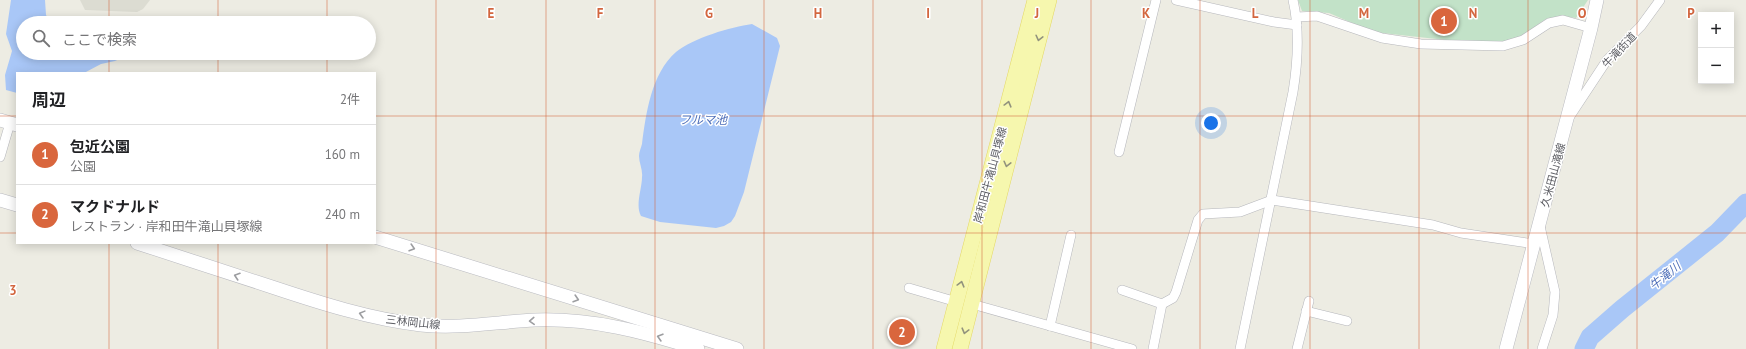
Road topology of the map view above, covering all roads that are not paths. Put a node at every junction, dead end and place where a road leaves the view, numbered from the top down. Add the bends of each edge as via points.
1 (1035, 0) edge
2 (1049, 0) edge
3 (1156, 0) edge
4 (1176, 0) edge
5 (1293, 0) edge
6 (1597, 0) edge
7 (1660, 0) edge
8 (1297, 21) junction
9 (1591, 28) junction
10 (1567, 121) junction
11 (9, 123) edge
12 (1119, 152) dead end
13 (0, 157) edge
14 (0, 200) edge
15 (1272, 200) junction
16 (16, 205) edge
17 (1539, 225) junction
18 (1071, 235) dead end
19 (376, 237) edge
20 (140, 244) edge
21 (1534, 244) junction
22 (909, 288) dead end
23 (1122, 290) dead end
24 (1309, 301) dead end
25 (957, 302) junction
26 (972, 304) junction
27 (1162, 304) junction
28 (1306, 311) junction
29 (1347, 321) dead end
30 (1050, 326) junction
31 (698, 349) edge
32 (737, 349) edge
33 (944, 349) edge
34 (960, 349) edge
35 (1132, 349) edge
36 (1153, 349) edge
37 (1240, 349) edge
38 (1297, 349) edge
39 (1506, 349) edge
40 (1542, 349) edge

25 -> 1 main road, 岸和田牛滝山貝塚線
2 -> 26 main road, 岸和田牛滝山貝塚線
3 - 12 street
4 - 8 street via 1274,22
5 - 8 street
6 - 9 main road, 久米田山滝線
7 - 10 street, 牛滝街道 via 1641,26 1607,60
8 - 9 street via 1317,16 1382,38 1421,44 1503,46 1523,40 1549,23 1563,20
8 - 15 street via 1298,63
9 - 10 main road, 久米田山滝線
10 - 17 main road, 久米田山滝線
11 - 13 street
14 - 16 main road
15 - 21 street via 1433,225 1461,233
15 - 27 street via 1240,212 1203,214 1198,220 1176,292
15 - 37 street
17 - 21 main road, 久米田山滝線
17 - 40 street via 1555,292 1553,315
18 - 30 street
19 -> 32 main road
31 -> 20 main road, 三林岡山線 via 627,329 589,322 535,320 477,325 422,325 377,318 309,299
21 - 39 main road, 久米田山滝線
22 - 25 street
23 - 27 street
24 - 28 street
25 - 33 main road, 岸和田牛滝山貝塚線
26 - 30 street
26 -> 34 main road, 岸和田牛滝山貝塚線
27 - 36 street
28 - 29 street
28 - 38 street
30 - 35 street

